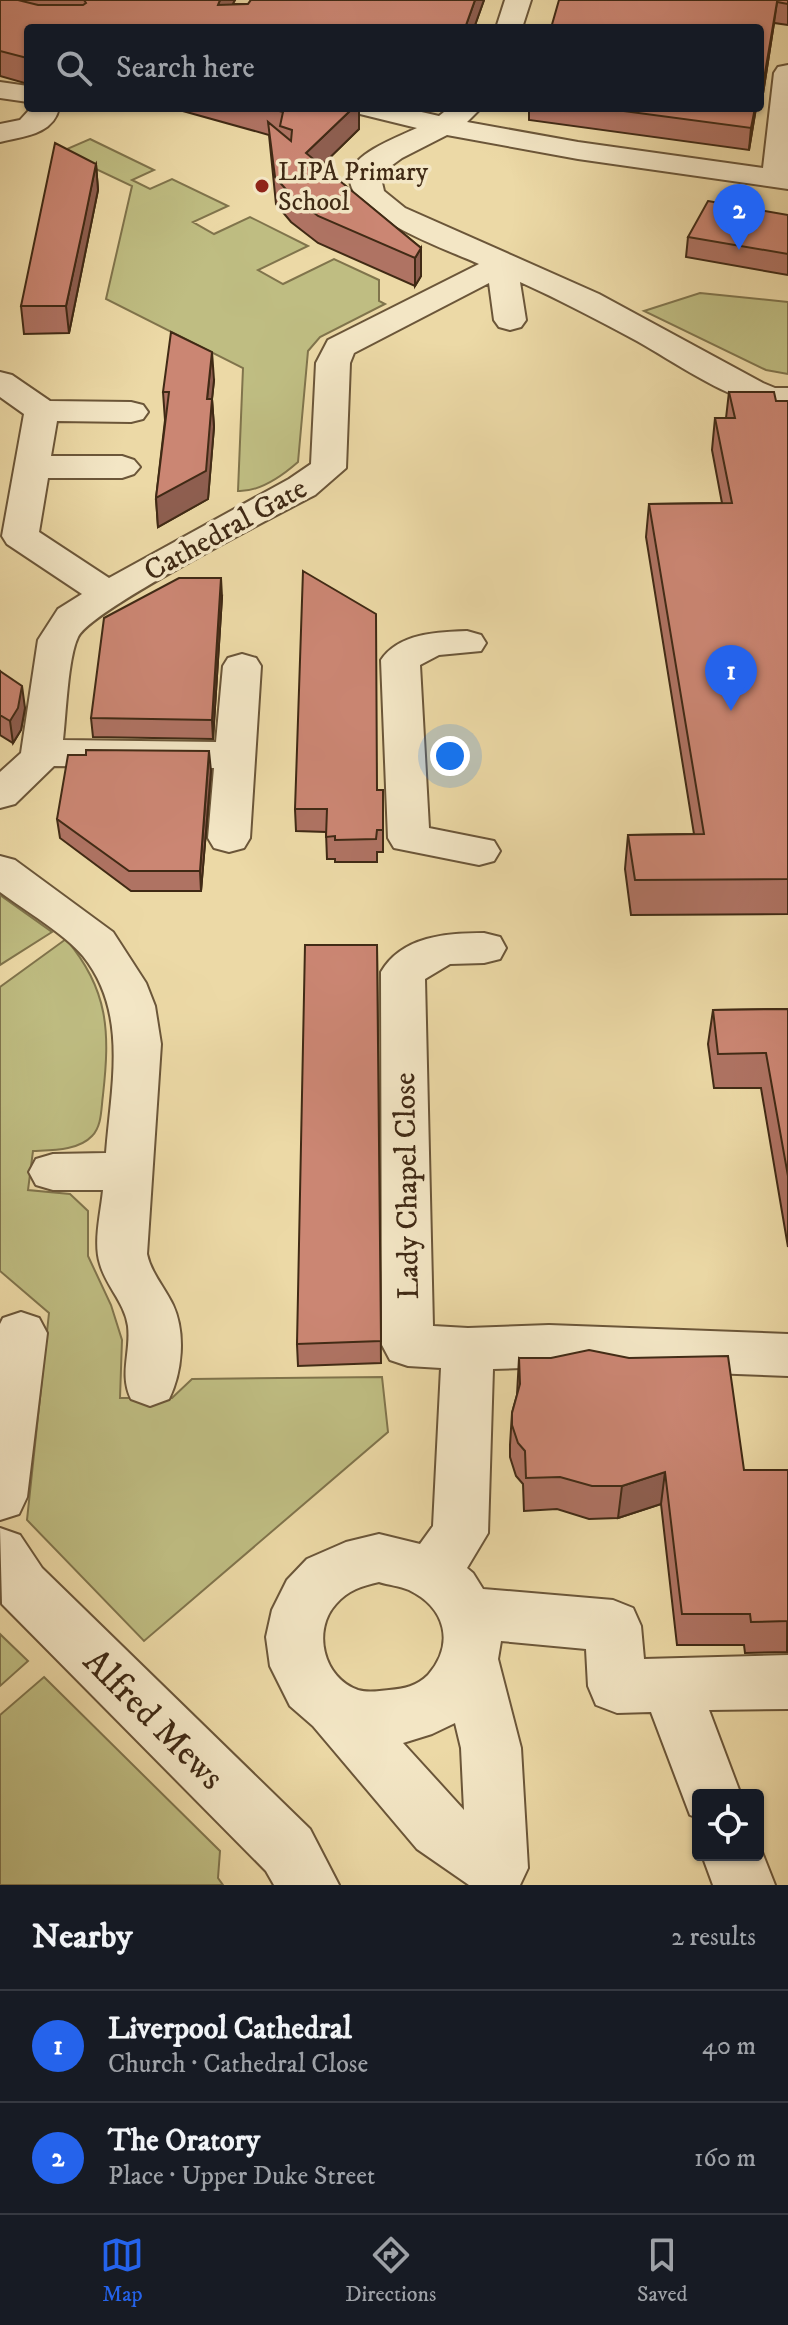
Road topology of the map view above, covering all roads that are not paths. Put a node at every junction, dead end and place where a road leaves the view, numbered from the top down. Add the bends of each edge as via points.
1 (518, 0) edge
2 (510, 24) edge
3 (788, 73) edge
4 (0, 90) edge
5 (24, 93) edge
6 (44, 112) edge
7 (385, 112) edge
8 (462, 112) edge
9 (441, 127) junction
10 (0, 133) edge
11 (782, 180) edge
12 (502, 264) junction
13 (510, 320) dead end
14 (0, 382) edge
15 (788, 398) edge
16 (131, 412) dead end
17 (37, 441) junction
18 (0, 445) edge
19 (122, 467) dead end
20 (12, 510) edge
21 (108, 594) junction
22 (467, 643) dead end
23 (242, 666) dead end
24 (41, 753) junction
25 (234, 755) junction
26 (0, 795) edge
27 (229, 838) dead end
28 (479, 851) dead end
29 (0, 870) edge
30 (484, 948) dead end
31 (126, 1171) junction
32 (53, 1172) dead end
33 (21, 1333) dead end
34 (468, 1349) junction
35 (788, 1355) edge
36 (150, 1384) dead end
37 (3, 1440) edge
38 (0, 1497) edge
39 (0, 1552) edge
40 (432, 1571) junction
41 (470, 1638) junction
42 (788, 1682) edge
43 (669, 1683) junction
44 (334, 1708) junction
45 (709, 1789) edge
46 (735, 1861) edge
47 (490, 1879) edge
48 (308, 1885) edge
49 (744, 1885) edge

1 - 2 street
3 - 11 street
4 - 5 street
6 - 10 street via 30,126
7 - 9 street
8 - 9 street
9 - 11 street
9 - 12 street via 374,161 365,172 366,188 394,214
12 - 13 street
12 - 15 street via 588,301 771,398
12 - 21 street, Cathedral Gate via 340,347 333,363 330,457 328,468 317,478
14 - 17 street
16 - 17 street
17 - 18 street
17 - 19 street
17 - 20 street
20 - 21 street via 20,536
21 - 24 street, Cathedral Gate via 62,627
22 - 28 street via 432,644 400,660 409,838
23 - 25 street
24 - 25 street
24 - 26 street
25 - 27 street
29 - 31 street via 97,943 124,983 138,1044
30 - 34 street, Lady Chapel Close via 441,949 403,972 408,1345
31 - 32 street
31 - 36 street via 122,1254 129,1281 153,1322
33 - 37 street
34 - 35 street, Lady Chapel Close via 549,1346
34 - 40 street via 460,1533
37 - 38 street
39 - 48 street, Alfred Mews via 22,1586 288,1850
40 - 41 street via 454,1589
40 - 44 street via 379,1558 328,1576 309,1594 297,1617 299,1667 313,1691
41 - 43 street via 613,1626 617,1686
41 - 44 street via 458,1684 439,1703 387,1720 360,1718
41 - 47 street via 491,1748
42 - 43 street
43 - 45 street
44 - 47 street via 438,1828
46 - 49 street

